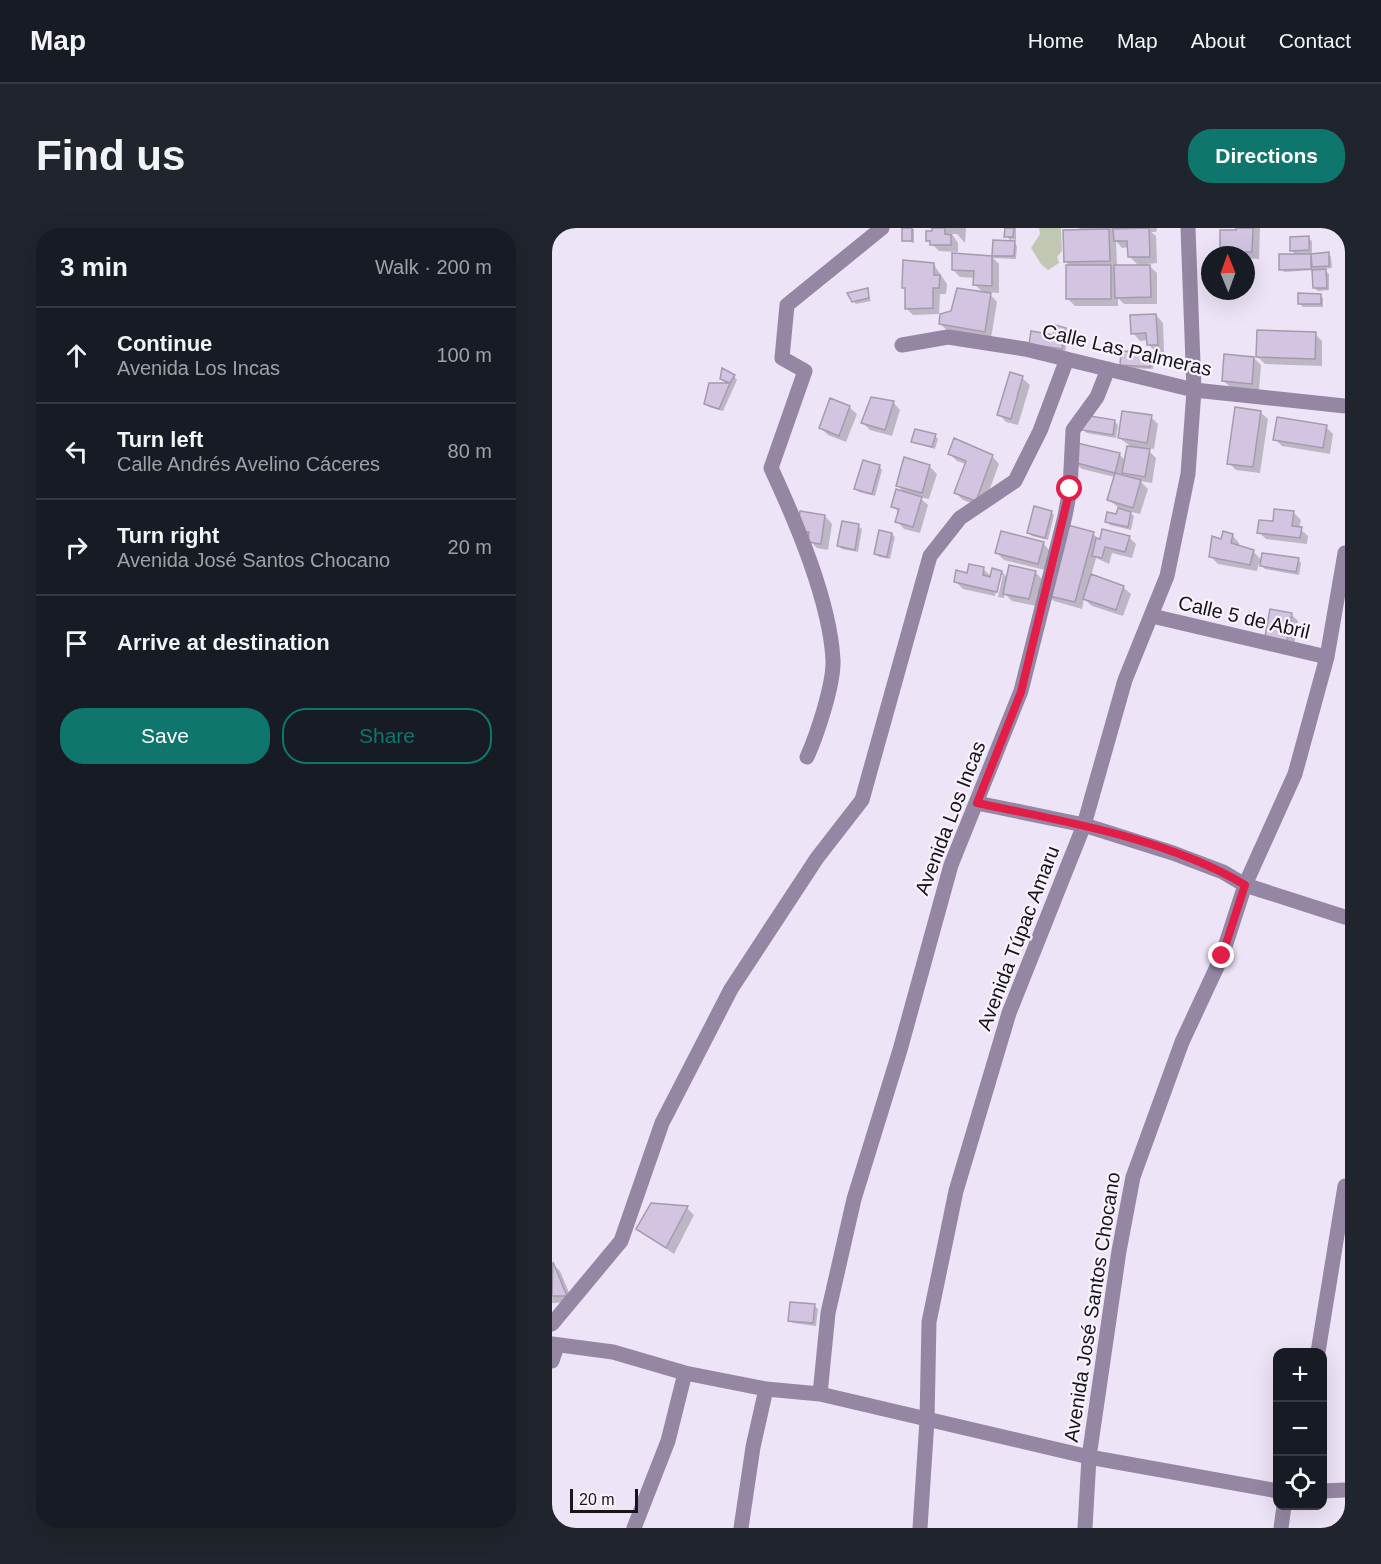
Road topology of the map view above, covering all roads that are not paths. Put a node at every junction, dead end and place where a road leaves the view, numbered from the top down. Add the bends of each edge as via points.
1 (882, 228) edge
2 (1188, 228) edge
3 (902, 345) dead end
4 (1067, 359) junction
5 (1108, 369) junction
6 (1194, 390) junction
7 (1345, 406) edge
8 (1345, 553) edge
9 (1152, 616) junction
10 (1327, 657) junction
11 (807, 757) dead end
12 (977, 803) junction
13 (1084, 825) junction
14 (1245, 885) junction
15 (1345, 917) edge
16 (1345, 1186) edge
17 (1343, 1210) edge
18 (552, 1324) edge
19 (554, 1345) edge
20 (1319, 1348) edge
21 (552, 1361) edge
22 (685, 1373) junction
23 (766, 1389) junction
24 (820, 1395) junction
25 (927, 1420) junction
26 (1089, 1457) junction
27 (1273, 1490) edge
28 (1345, 1490) edge
29 (1327, 1491) edge
30 (1283, 1510) edge
31 (634, 1528) edge
32 (741, 1528) edge
33 (920, 1528) edge
34 (1085, 1528) edge
35 (1281, 1528) edge

1 - 11 street via 787,305 782,358 805,370 771,468 821,596 833,661 820,730
2 - 6 street, Avenida Túpac Amaru
3 - 4 street, Calle Las Palmeras via 948,337
4 - 5 street, Calle Las Palmeras
4 - 18 street via 1040,430 1015,481 960,518 930,556 862,800 817,858 731,989 662,1124 621,1241
5 - 6 street, Calle Las Palmeras
5 - 12 street, Avenida Los Incas via 1097,397 1073,430 1065,516 1021,692
6 - 7 street, Calle Las Palmeras
6 - 9 street, Avenida Túpac Amaru via 1188,474 1167,576
8 - 10 street, Avenida José Santos Chocano
9 - 10 street, Calle 5 de Abril
9 - 13 street, Avenida Túpac Amaru via 1125,680
10 - 14 street, Avenida José Santos Chocano via 1295,774
12 - 13 street
12 - 24 street, Avenida Los Incas via 951,865 854,1199 828,1313
13 - 14 street via 1224,872
13 - 25 street, Avenida Túpac Amaru via 1009,1013 956,1191 929,1322
14 - 15 street
14 - 26 street, Avenida José Santos Chocano via 1222,956 1182,1042 1133,1177
16 - 17 street
17 - 20 street
19 - 21 street
19 - 22 street via 613,1353
22 - 23 street
22 - 31 street via 668,1441
23 - 24 street
23 - 32 street
24 - 25 street
25 - 26 street
25 - 33 street, Avenida Túpac Amaru
26 - 27 street
26 - 34 street, Avenida José Santos Chocano
28 - 29 street
30 - 35 street

